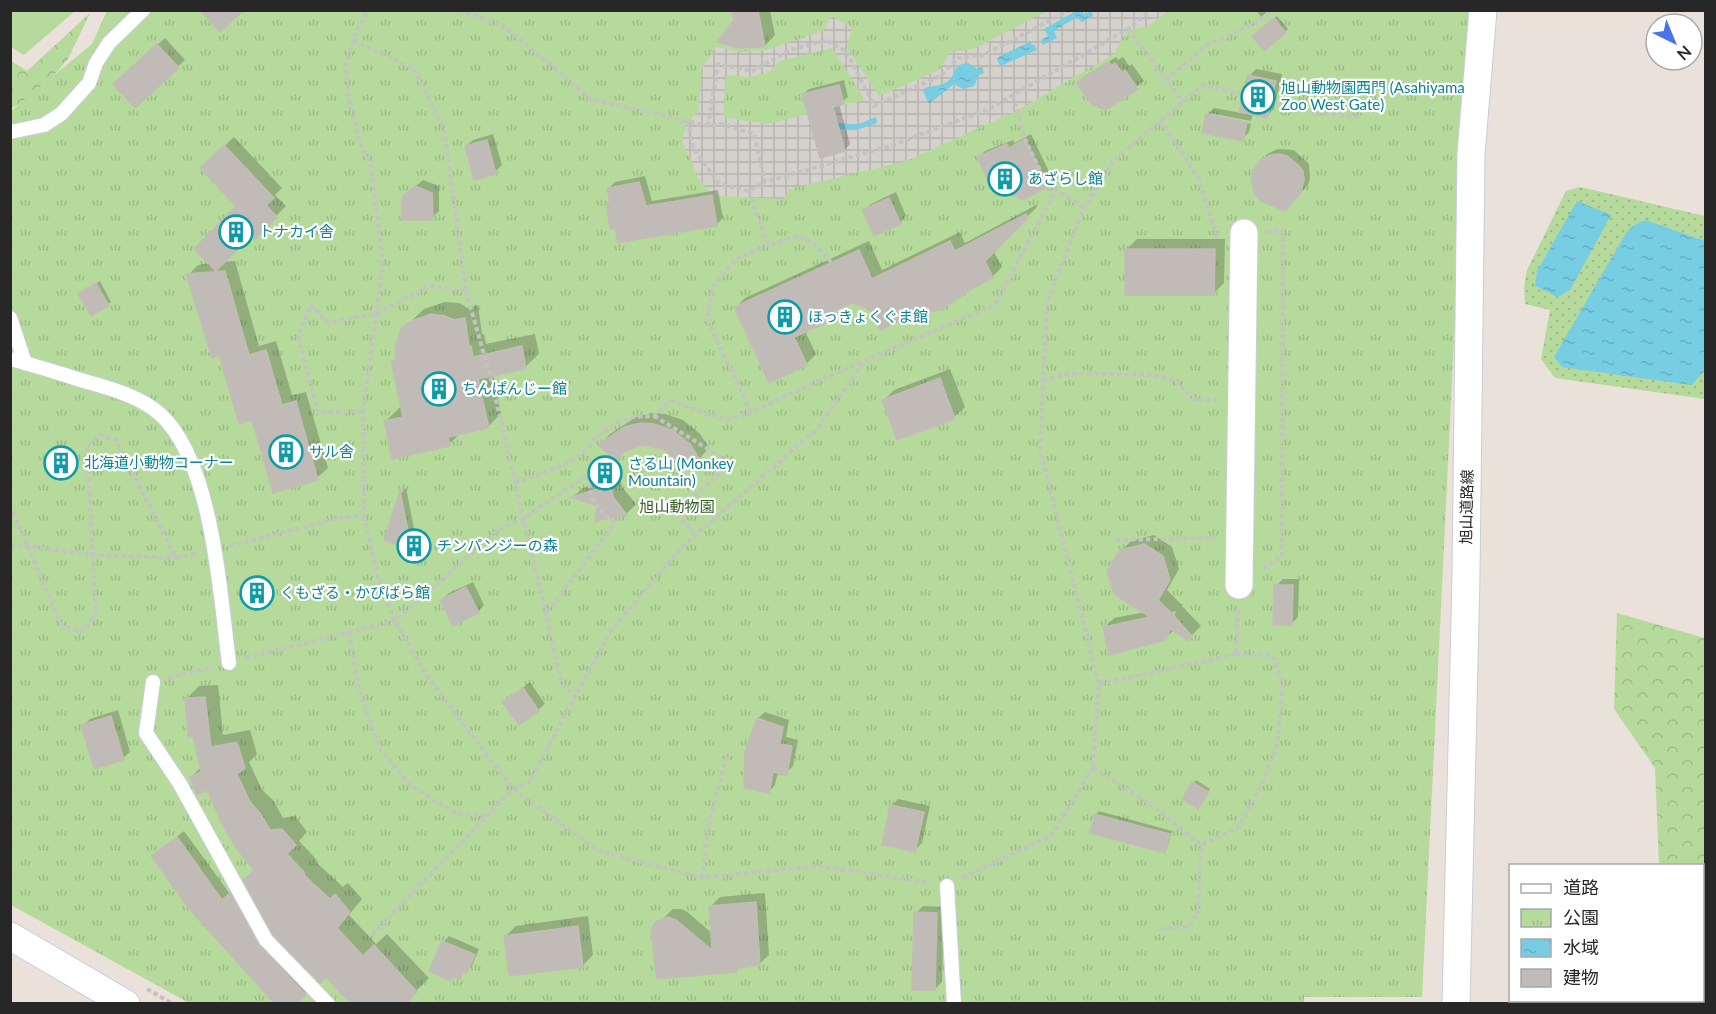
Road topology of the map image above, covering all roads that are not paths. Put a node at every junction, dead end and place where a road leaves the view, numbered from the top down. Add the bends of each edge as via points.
1 (142, 10) edge
2 (1483, 10) edge
3 (10, 132) edge
4 (1244, 233) dead end
5 (10, 318) edge
6 (10, 359) edge
7 (25, 363) junction
8 (1239, 585) dead end
9 (229, 663) road end
10 (153, 682) road end
11 (947, 886) road end
12 (10, 936) edge
13 (126, 1004) edge
14 (328, 1004) edge
15 (954, 1004) edge
16 (1456, 1004) edge

1 - 3 lane via 109,43 89,83 61,114 44,124
2 - 16 street, 旭山道路線 via 1471,154
4 - 8 street
5 - 7 lane
6 - 7 lane
7 - 9 lane via 131,396 160,415 180,439 201,485 215,549
10 - 14 lane via 146,733 180,784 266,940
11 - 15 lane
12 - 13 street

